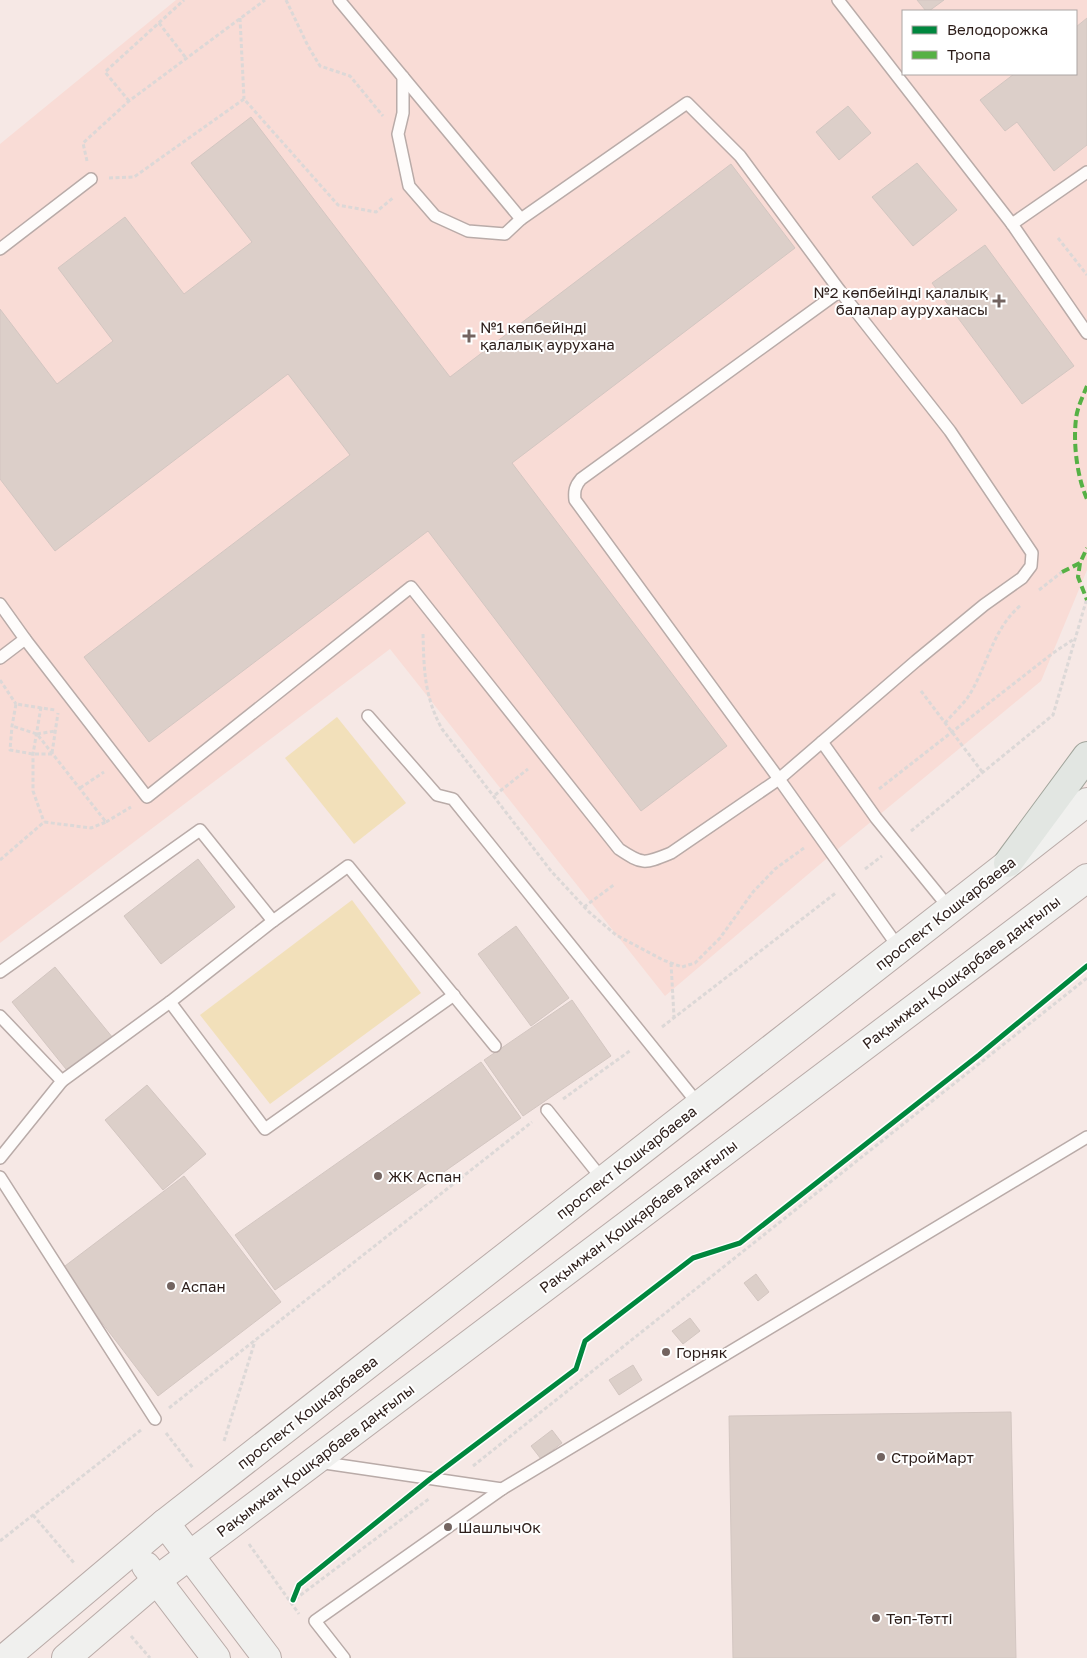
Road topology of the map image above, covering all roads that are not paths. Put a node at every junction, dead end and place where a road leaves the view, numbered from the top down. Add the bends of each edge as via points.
1 (339, 0) edge
2 (838, 0) edge
3 (403, 76) junction
4 (1087, 172) edge
5 (90, 179) road end
6 (521, 219) junction
7 (1012, 224) junction
8 (0, 249) edge
9 (840, 291) junction
10 (1087, 333) edge
11 (0, 604) edge
12 (25, 639) junction
13 (0, 658) edge
14 (368, 716) dead end
15 (822, 742) junction
16 (1087, 756) edge
17 (779, 779) junction
18 (1087, 802) edge
19 (1008, 863) junction
20 (1087, 878) edge
21 (950, 909) junction
22 (273, 921) junction
23 (899, 948) junction
24 (0, 972) edge
25 (454, 994) junction
26 (170, 1002) junction
27 (0, 1016) edge
28 (495, 1046) dead end
29 (62, 1081) junction
30 (699, 1105) junction
31 (547, 1110) road end
32 (1087, 1137) edge
33 (0, 1158) edge
34 (0, 1177) edge
35 (603, 1180) junction
36 (155, 1419) road end
37 (314, 1462) junction
38 (502, 1489) junction
39 (165, 1523) junction
40 (133, 1549) junction
41 (190, 1555) junction
42 (157, 1580) junction
43 (5, 1658) edge
44 (66, 1658) edge
45 (216, 1658) edge
46 (268, 1658) edge
47 (344, 1658) edge

1 - 3 lane
2 - 7 lane
3 - 6 lane
3 - 6 lane via 403,113 398,134 409,186 435,216 468,231 505,234
4 - 7 lane
5 - 8 lane
6 - 9 lane via 686,103 740,156
7 - 10 lane
9 - 15 lane via 950,431 1032,553 1031,566 1022,578 984,605
9 - 17 lane via 581,479 574,493 575,500
11 - 12 lane
12 - 13 lane
12 - 17 lane via 147,797 411,587 619,849 638,862 653,861 671,853
14 - 30 lane via 436,795 453,799
15 - 17 lane
15 - 21 lane via 896,844
16 - 19 main road
17 - 23 lane
18 - 19 main road, проспект Кошкарбаева
19 - 21 main road, проспект Кошкарбаева
20 - 37 main road, Рақымжан Қошқарбаев даңғылы
21 - 23 main road, проспект Кошкарбаева
22 - 24 lane via 200,830
22 - 25 lane via 348,866
22 - 26 lane
23 - 30 main road, проспект Кошкарбаева
25 - 26 lane via 266,1129
25 - 28 lane
26 - 29 lane
27 - 29 lane
29 - 33 lane
30 - 35 main road, проспект Кошкарбаева
31 - 35 lane
32 - 38 lane
34 - 36 lane
35 - 39 main road, проспект Кошкарбаева
37 - 38 lane
37 - 41 main road, Рақымжан Қошқарбаев даңғылы
38 - 47 lane via 315,1621
39 - 40 main road, проспект Кошкарбаева
39 - 41 main road
40 - 42 main road
40 - 43 main road
41 - 42 main road, Рақымжан Қошқарбаев даңғылы
41 - 46 main road
42 - 44 main road
42 - 45 main road

